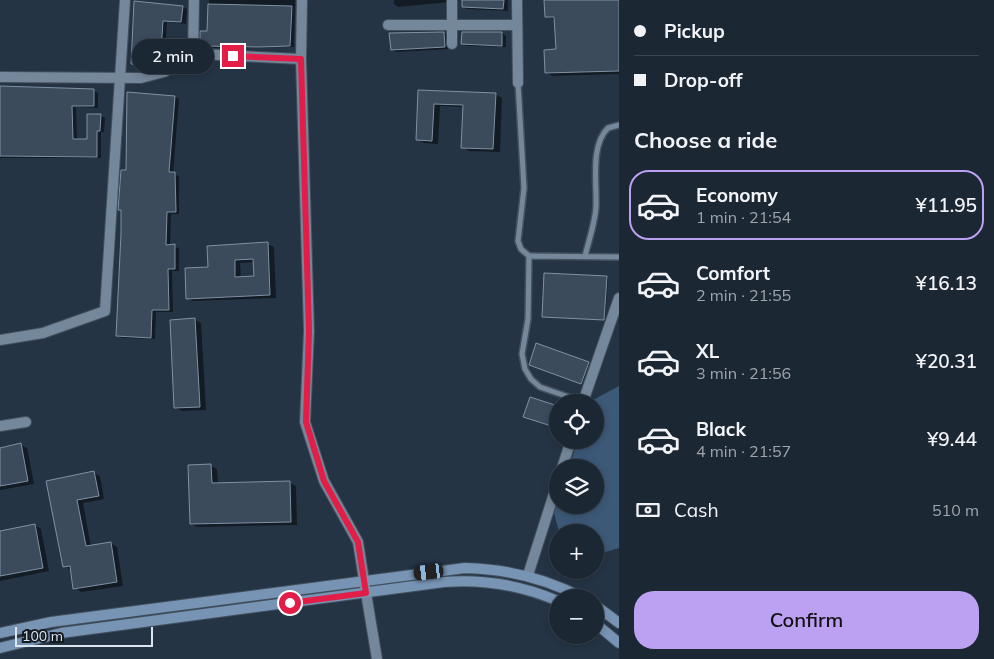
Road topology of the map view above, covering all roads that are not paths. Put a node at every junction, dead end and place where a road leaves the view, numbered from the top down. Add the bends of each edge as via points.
1 (124, 0) edge
2 (194, 0) edge
3 (302, 0) edge
4 (452, 0) edge
5 (517, 0) edge
6 (452, 24) junction
7 (388, 25) dead end
8 (517, 25) junction
9 (452, 44) dead end
10 (193, 57) junction
11 (301, 59) junction
12 (0, 77) edge
13 (121, 79) junction
14 (518, 84) joint
15 (619, 125) edge
16 (529, 256) junction
17 (585, 256) junction
18 (619, 257) edge
19 (619, 298) edge
20 (616, 314) edge
21 (0, 340) edge
22 (558, 394) edge
23 (586, 394) edge
24 (26, 422) dead end
25 (0, 426) edge
26 (549, 509) edge
27 (528, 575) junction
28 (364, 580) junction
29 (564, 589) edge
30 (366, 593) junction
31 (549, 598) edge
32 (604, 612) edge
33 (619, 623) edge
34 (604, 630) edge
35 (0, 633) edge
36 (619, 642) edge
37 (0, 648) edge
38 (377, 659) edge

1 - 13 street
2 - 10 street
3 - 11 street
4 - 6 street
5 - 8 street
6 - 7 street
6 - 8 street
6 - 9 street
8 - 14 street
10 - 11 street via 199,54
10 - 13 street via 164,72
11 - 28 street via 309,331 306,422 324,481 358,542
12 - 13 street
13 - 21 street via 105,311 50,331
14 - 16 lane via 524,188 518,241
15 - 17 lane via 608,128 601,138 594,171 596,208
16 - 17 lane
16 - 22 lane via 528,319 522,354 525,369 540,388
17 - 18 lane
19 - 20 street
20 - 23 street
24 - 25 street
26 - 27 street
27 - 28 main road via 465,568
27 - 29 main road
28 - 30 street
28 - 35 main road via 51,622
30 - 31 main road via 444,582 478,581 511,585
30 - 37 main road via 61,633
30 - 38 street
32 - 33 main road
34 - 36 main road

